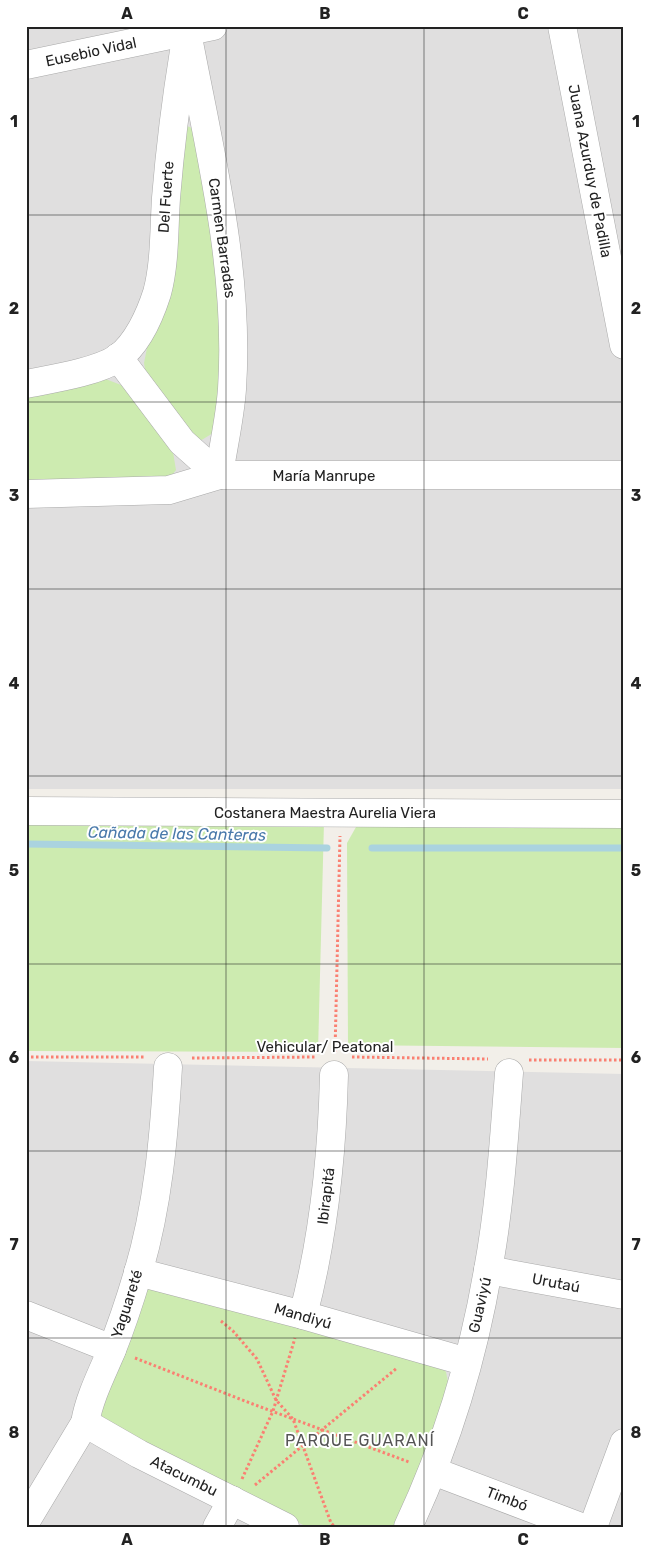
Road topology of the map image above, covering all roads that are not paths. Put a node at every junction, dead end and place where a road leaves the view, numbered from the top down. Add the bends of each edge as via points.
1 (213, 26) edge
2 (562, 26) edge
3 (187, 29) edge
4 (26, 65) edge
5 (624, 345) edge
6 (118, 357) junction
7 (26, 384) edge
8 (219, 475) junction
9 (624, 476) edge
10 (26, 494) edge
11 (26, 811) edge
12 (624, 814) edge
13 (168, 1061) road end
14 (334, 1061) road end
15 (509, 1064) road end
16 (488, 1270) junction
17 (138, 1272) junction
18 (624, 1295) edge
19 (26, 1315) edge
20 (303, 1315) junction
21 (112, 1349) junction
22 (467, 1362) junction
23 (85, 1424) junction
24 (624, 1443) edge
25 (433, 1471) junction
26 (232, 1500) junction
27 (26, 1521) edge
28 (217, 1527) edge
29 (285, 1527) edge
30 (408, 1527) edge
31 (581, 1527) edge
32 (593, 1527) edge

1 - 3 street, Eusebio Vidal
2 - 5 street, Juana Azurduy de Padilla
3 - 4 street, Eusebio Vidal
3 - 6 street, Del Fuerte via 172,124 157,292 133,342
3 - 8 street, Carmen Barradas via 225,239 232,304 232,389
6 - 7 street via 67,375
6 - 8 street via 182,442
8 - 9 street, María Manrupe
8 - 10 street, María Manrupe via 169,490
11 - 12 street, Costanera Maestra Aurelia Viera
13 - 17 street, Yaguareté via 159,1175
14 - 20 street, Ibirapitá via 329,1178 314,1274
15 - 16 street, Guaviyú via 501,1171
16 - 18 street, Urutaú
16 - 22 street, Guaviyú
17 - 20 street, Mandiyú
17 - 21 street, Yaguareté
19 - 21 street
20 - 22 street, Mandiyú
21 - 23 street, Yaguareté
22 - 25 street, Guaviyú
23 - 26 street, Atacumbu
23 - 27 street, Yaguareté
24 - 32 street
25 - 30 street, Guaviyú
25 - 31 street, Timbó
26 - 28 street
26 - 29 street, Atacumbu

